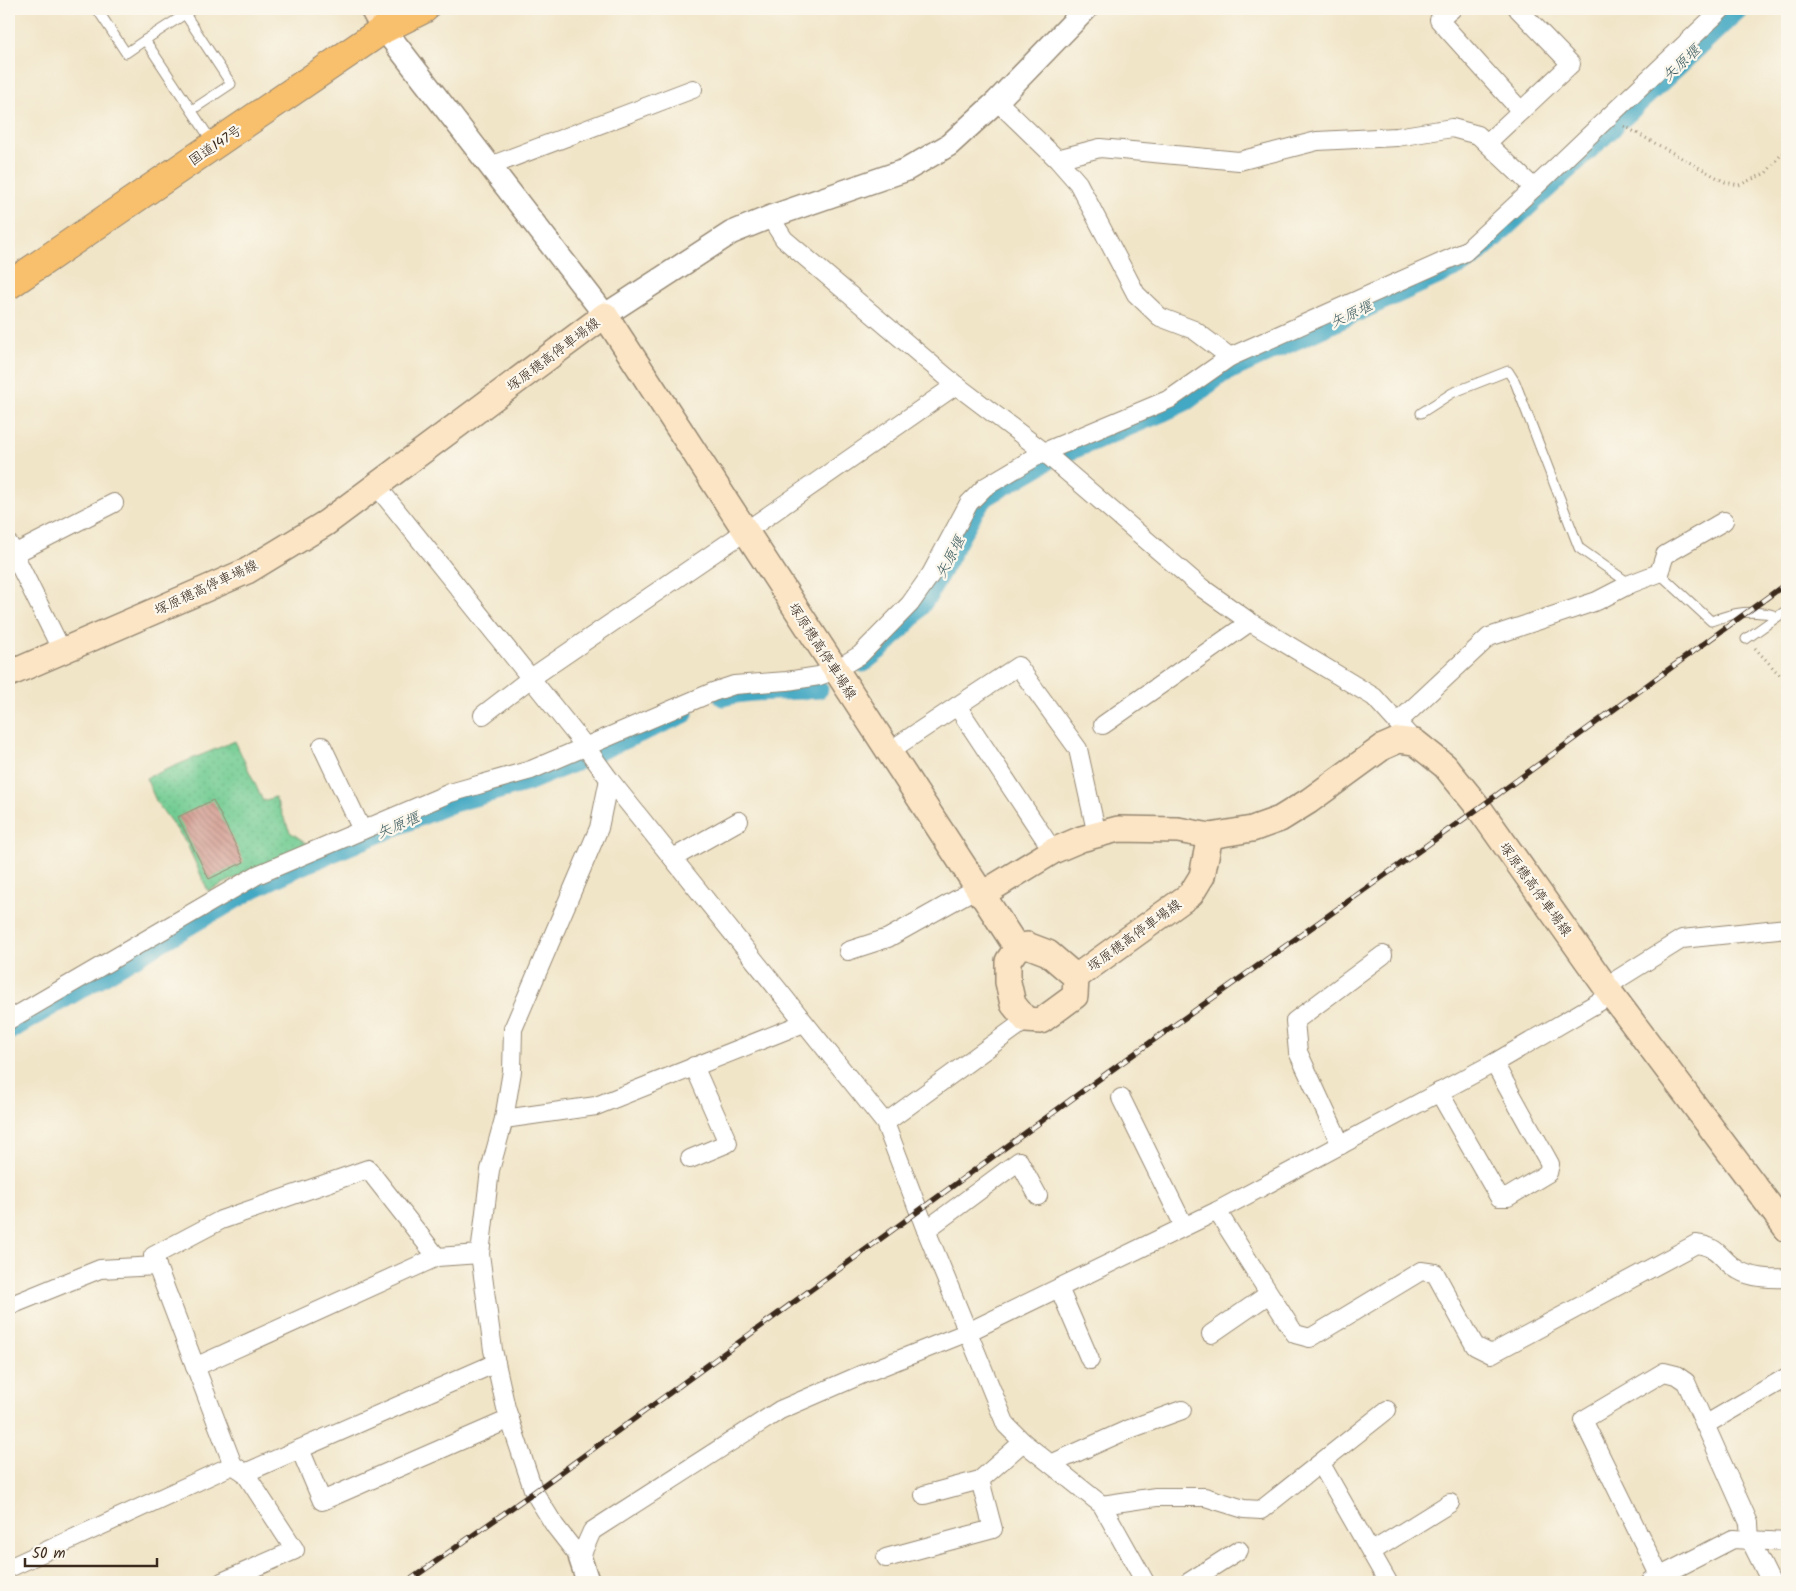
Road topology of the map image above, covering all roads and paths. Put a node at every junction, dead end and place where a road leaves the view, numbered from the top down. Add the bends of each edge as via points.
1 (98, 9) edge
2 (424, 9) edge
3 (1086, 9) edge
4 (1452, 9) edge
5 (1518, 9) edge
6 (1722, 9) edge
7 (189, 11) edge
8 (379, 19) edge
9 (145, 40) junction
10 (693, 89) dead end
11 (997, 101) junction
12 (192, 110) junction
13 (1521, 111) junction
14 (1611, 114) junction
15 (1487, 143) junction
16 (215, 145) junction
17 (1787, 152) edge
18 (1057, 159) junction
19 (490, 166) junction
20 (1534, 188) junction
21 (770, 217) junction
22 (9, 285) edge
23 (605, 315) junction
24 (1230, 357) junction
25 (956, 385) junction
26 (1421, 413) dead end
27 (1044, 452) junction
28 (376, 485) junction
29 (114, 503) dead end
30 (1724, 521) dead end
31 (745, 532) junction
32 (11, 549) edge
33 (1659, 573) junction
34 (1630, 584) junction
35 (1787, 610) edge
36 (1777, 617) junction
37 (1250, 622) junction
38 (1746, 639) joint
39 (62, 651) junction
40 (835, 670) junction
41 (9, 674) edge
42 (531, 678) junction
43 (1787, 683) edge
44 (957, 706) junction
45 (483, 714) dead end
46 (1398, 722) junction
47 (1103, 724) dead end
48 (1415, 742) junction
49 (322, 746) dead end
50 (585, 746) junction
51 (888, 752) junction
52 (609, 779) junction
53 (739, 821) dead end
54 (362, 830) junction
55 (1097, 835) junction
56 (1210, 836) junction
57 (1053, 851) junction
58 (673, 858) junction
59 (979, 891) junction
60 (1787, 928) edge
61 (1017, 948) junction
62 (848, 951) dead end
63 (1383, 955) dead end
64 (1076, 977) junction
65 (1608, 990) junction
66 (9, 1020) edge
67 (1026, 1020) junction
68 (804, 1022) junction
69 (1494, 1063) junction
70 (694, 1066) junction
71 (1439, 1092) junction
72 (1121, 1098) dead end
73 (504, 1119) junction
74 (885, 1122) junction
75 (1341, 1145) junction
76 (690, 1159) dead end
77 (1038, 1196) dead end
78 (1217, 1211) junction
79 (1184, 1226) junction
80 (1787, 1229) edge
81 (926, 1230) junction
82 (480, 1254) junction
83 (436, 1257) junction
84 (157, 1266) junction
85 (1787, 1278) edge
86 (1059, 1288) junction
87 (1269, 1294) junction
88 (9, 1306) edge
89 (968, 1332) junction
90 (1211, 1334) dead end
91 (1090, 1360) dead end
92 (496, 1363) junction
93 (195, 1366) junction
94 (1787, 1377) edge
95 (1182, 1410) dead end
96 (1387, 1410) dead end
97 (510, 1419) junction
98 (1705, 1425) junction
99 (1023, 1442) junction
100 (300, 1449) junction
101 (1051, 1464) junction
102 (1321, 1464) junction
103 (239, 1469) junction
104 (980, 1480) junction
105 (924, 1494) dead end
106 (1450, 1503) dead end
107 (1102, 1505) junction
108 (1750, 1540) junction
109 (1787, 1542) edge
110 (1239, 1550) dead end
111 (1371, 1552) junction
112 (580, 1558) junction
113 (886, 1558) dead end
114 (9, 1568) edge
115 (1199, 1579) edge
116 (1654, 1580) edge
117 (222, 1582) edge
118 (588, 1582) edge
119 (1145, 1582) edge
120 (1388, 1582) edge
121 (1771, 1582) edge

1 - 9 lane via 126,53
2 - 8 highway, 国道147号
3 - 11 street
4 - 13 street via 1439,20
5 - 13 street via 1571,64
6 - 14 street
7 - 9 lane
7 - 12 lane via 231,84
8 - 16 highway, 国道147号
8 - 19 street
9 - 12 lane
10 - 19 street
11 - 18 street
11 - 21 street via 949,145 906,170
12 - 16 lane
13 - 15 street
14 - 17 path via 1626,127 1725,182 1739,185 1766,173
14 - 20 street
15 - 18 street via 1478,135 1452,128 1397,137 1317,141 1239,161 1100,148
15 - 20 street
16 - 22 highway, 国道147号
18 - 24 street via 1078,184 1136,294 1160,317 1194,330
19 - 23 street
20 - 24 street via 1465,252
21 - 23 street via 731,233
21 - 25 street via 784,239
23 - 28 main road, 塚原穂高停車場線
23 - 31 main road, 塚原穂高停車場線
24 - 27 street via 1170,398
25 - 27 street
25 - 31 street
26 - 34 lane via 1452,392 1508,371 1579,548
27 - 37 street via 1202,588
27 - 40 street via 985,487 969,503 931,574 910,604 860,655
28 - 39 main road, 塚原穂高停車場線 via 326,523 247,571
28 - 42 street
29 - 32 street
30 - 33 street via 1665,554
31 - 40 main road, 塚原穂高停車場線
31 - 42 street
32 - 39 street
33 - 34 street
33 - 36 lane via 1712,621 1749,611
34 - 46 street via 1597,601 1490,636
35 - 36 lane
36 - 38 lane
37 - 46 street via 1374,697
37 - 47 street
38 - 43 path
39 - 41 main road, 塚原穂高停車場線
40 - 50 street via 786,681 734,685
40 - 51 main road, 塚原穂高停車場線
42 - 45 street
42 - 50 street
44 - 51 street
44 - 55 street via 1018,666 1078,749
44 - 57 street
46 - 48 street
48 - 56 main road via 1399,740 1383,747 1280,819 1252,829
48 - 65 main road, 塚原穂高停車場線 via 1445,766 1479,808
49 - 54 street
50 - 52 street
50 - 54 street via 531,770 450,793
51 - 59 main road, 塚原穂高停車場線
52 - 58 street
52 - 73 street via 599,828 513,1029 512,1071
53 - 58 street
54 - 66 street via 257,875
55 - 56 main road via 1118,829 1148,828
55 - 57 main road
56 - 64 main road, 塚原穂高停車場線 via 1202,876 1191,894
57 - 59 main road
58 - 68 street
59 - 61 main road, 塚原穂高停車場線
59 - 62 street via 888,938
60 - 65 street via 1682,939 1618,978
61 - 64 main road, 塚原穂高停車場線 via 1028,945 1048,953
61 - 67 main road via 1008,961 1008,982 1013,1004
63 - 75 street via 1295,1021 1298,1052
64 - 67 main road, 塚原穂高停車場線 via 1075,996 1041,1021
65 - 69 street via 1604,999
65 - 80 main road, 塚原穂高停車場線
67 - 74 street
68 - 70 street
68 - 74 street
69 - 71 street
69 - 71 street via 1550,1164 1548,1173 1508,1197 1500,1197
70 - 73 street via 596,1106
70 - 76 street via 728,1143
71 - 75 street
72 - 79 street
73 - 82 street via 490,1170
74 - 81 street
75 - 78 street
77 - 81 street via 1019,1161
78 - 79 street
78 - 87 street
79 - 86 street
81 - 89 street
82 - 83 street
82 - 92 street
83 - 84 street via 368,1169 221,1220 153,1256
83 - 93 street
84 - 88 street via 100,1269
84 - 93 street
85 - 87 street via 1769,1279 1738,1271 1709,1246 1696,1244 1491,1354 1475,1346 1435,1273 1421,1271 1310,1338 1295,1334
86 - 89 street
86 - 91 street
87 - 90 street
89 - 99 street via 1006,1425
89 - 112 street via 780,1410 592,1531
92 - 97 street
92 - 100 street
93 - 103 street
94 - 98 street
95 - 101 street
96 - 102 street
97 - 100 street via 322,1501
97 - 112 street via 534,1492
98 - 108 street via 1749,1523
98 - 116 street via 1686,1382 1664,1372 1583,1420
99 - 101 street
99 - 104 street
100 - 103 street
101 - 107 street
102 - 107 street via 1261,1510 1244,1509 1205,1497 1156,1497
102 - 111 street
103 - 114 street
103 - 117 street via 294,1550
104 - 105 street
104 - 113 street via 993,1529
106 - 111 street
107 - 119 street
108 - 109 street
108 - 116 street via 1733,1539
108 - 121 street
110 - 115 street
111 - 120 street
112 - 118 street

